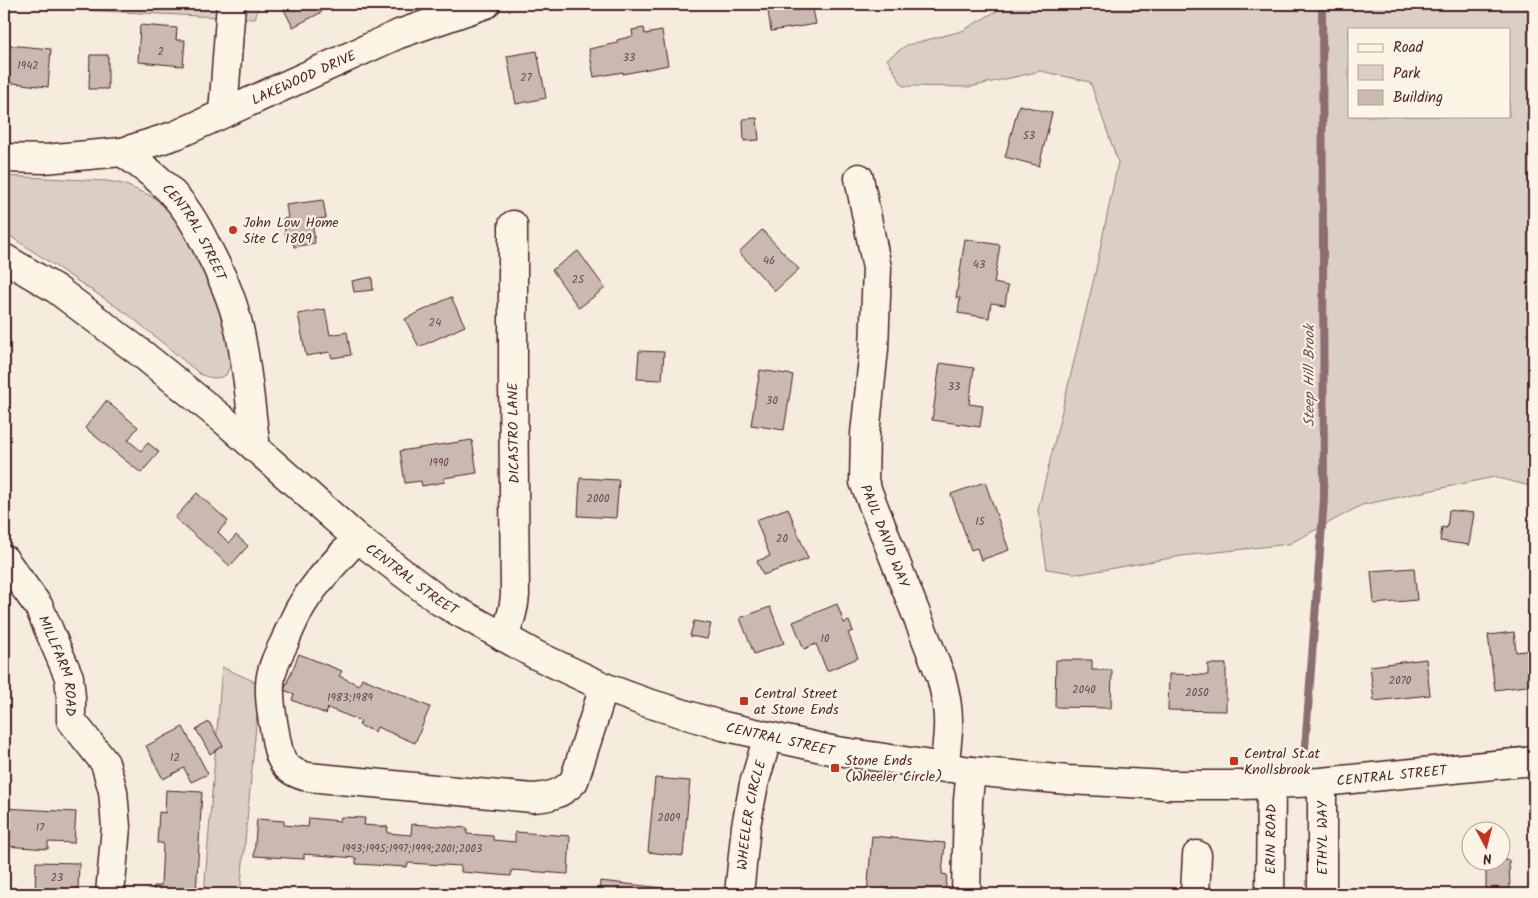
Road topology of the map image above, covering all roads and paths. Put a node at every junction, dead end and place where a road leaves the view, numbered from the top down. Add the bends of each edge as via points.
1 (231, 4) edge
2 (486, 4) edge
3 (223, 113) junction
4 (122, 152) junction
5 (4, 158) edge
6 (859, 178) dead end
7 (513, 225) dead end
8 (4, 258) edge
9 (256, 448) junction
10 (357, 538) junction
11 (4, 559) edge
12 (503, 637) junction
13 (604, 687) junction
14 (768, 736) junction
15 (1534, 761) edge
16 (944, 768) junction
17 (971, 771) junction
18 (1322, 782) junction
19 (1271, 784) junction
20 (1197, 855) dead end
21 (110, 894) edge
22 (739, 894) edge
23 (966, 894) edge
24 (1196, 894) edge
25 (1270, 894) edge
26 (1322, 894) edge

1 - 3 street
2 - 3 street, LAKEWOOD DRIVE via 399,34
3 - 4 street, LAKEWOOD DRIVE via 176,135
4 - 5 street via 44,159
4 - 9 street, CENTRAL STREET via 172,192 198,228 222,274 243,346
6 - 16 street, PAUL DAVID WAY via 877,268 864,482 941,677 949,727
7 - 12 street, DICASTRO LANE via 515,595 511,621
8 - 9 street, CENTRAL STREET via 56,289 99,321
9 - 10 street, CENTRAL STREET
10 - 12 street, CENTRAL STREET via 441,602
10 - 13 street via 299,610 274,663 270,684 277,748 281,761 296,774 532,798 559,794 574,781
11 - 21 street, MILLFARM ROAD via 39,607 69,677 71,720 105,763 113,790 116,827
12 - 13 street, CENTRAL STREET
13 - 14 street, CENTRAL STREET via 691,717
14 - 16 street, CENTRAL STREET via 831,750
14 - 22 street, WHEELER CIRCLE via 746,826
15 - 18 street, CENTRAL STREET
16 - 17 street, CENTRAL STREET
17 - 19 street, CENTRAL STREET via 1117,783
17 - 23 street
18 - 19 street, CENTRAL STREET
18 - 26 street, ETHYL WAY
19 - 25 street, ERIN ROAD
20 - 24 street

